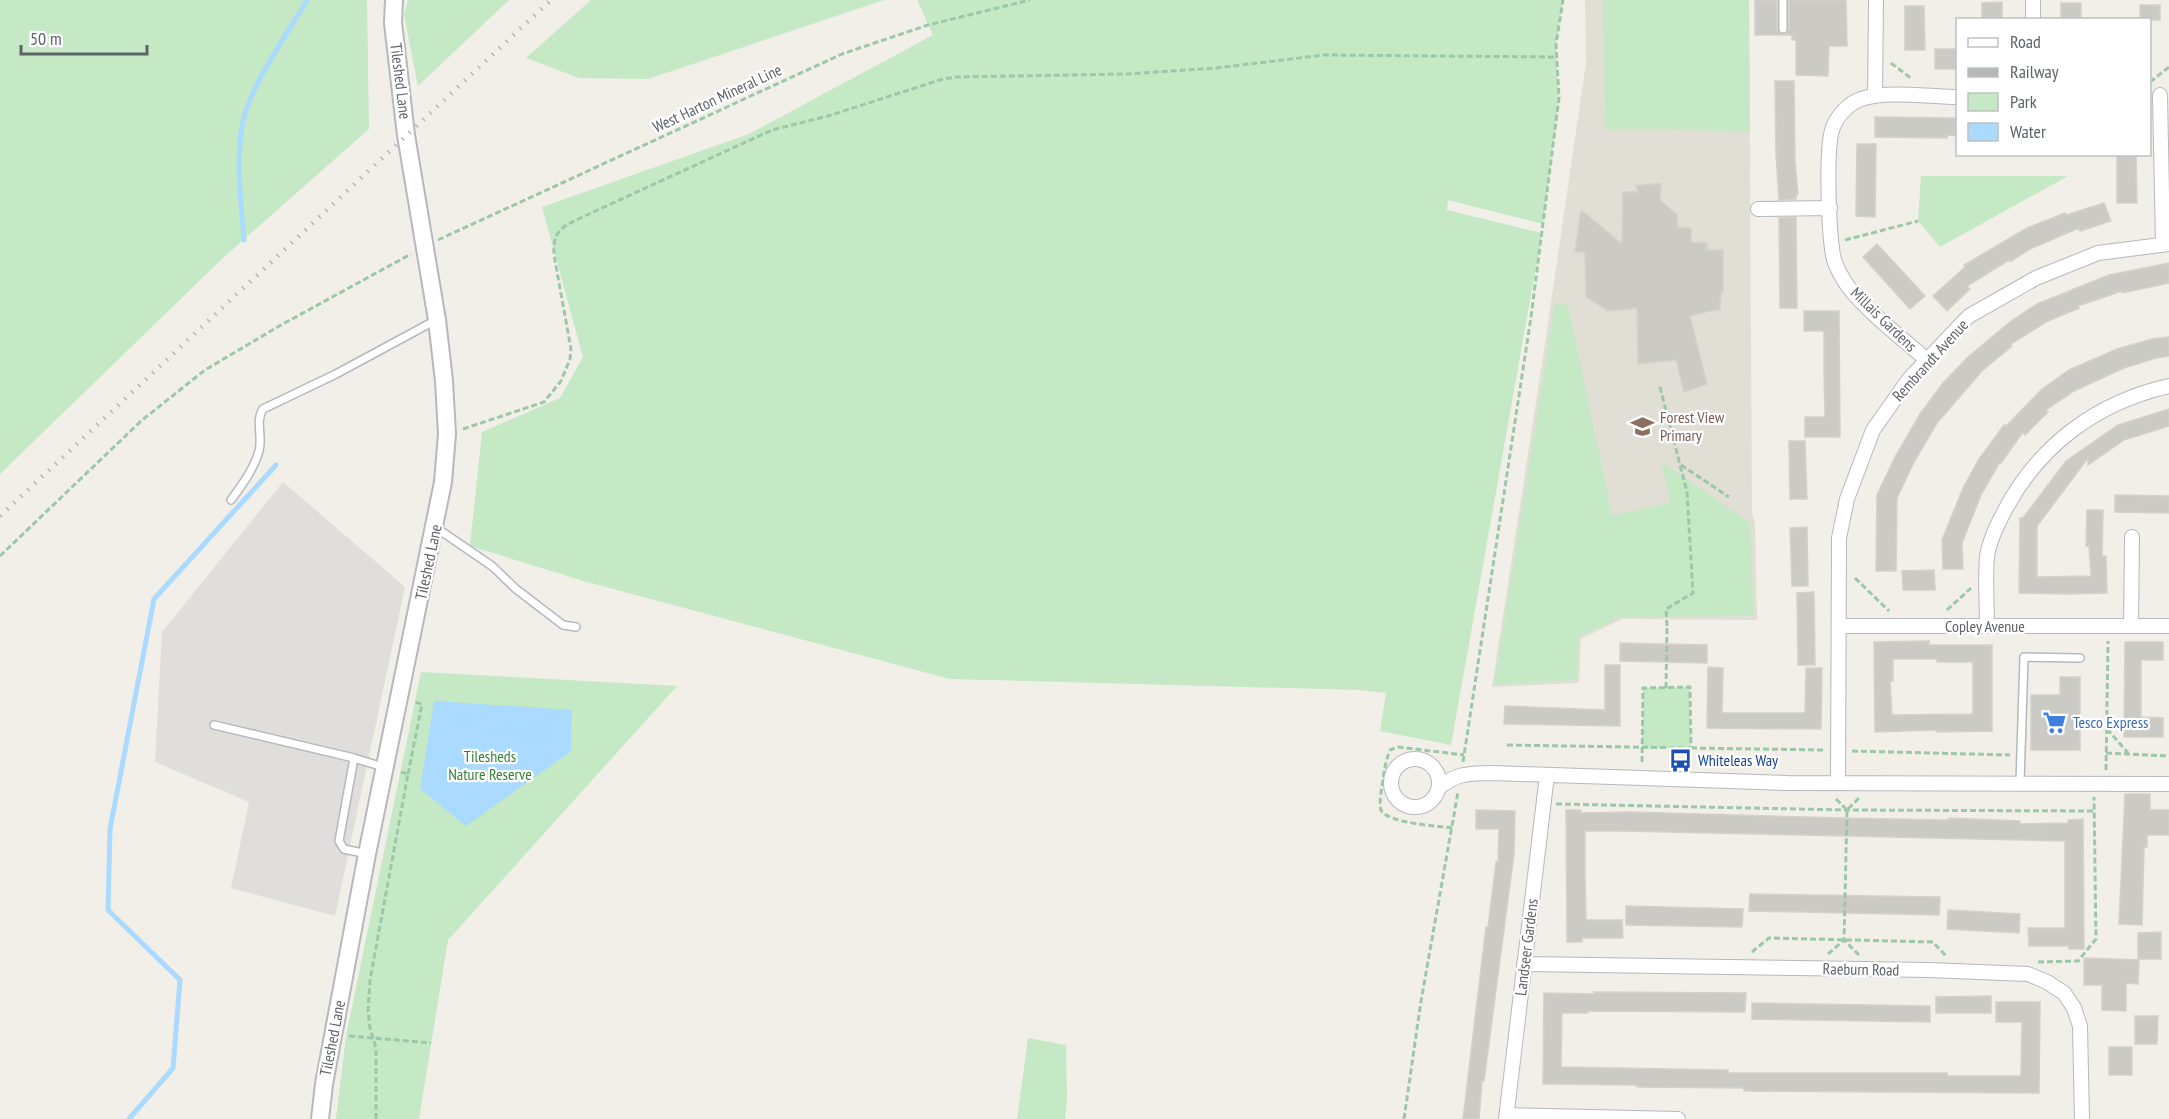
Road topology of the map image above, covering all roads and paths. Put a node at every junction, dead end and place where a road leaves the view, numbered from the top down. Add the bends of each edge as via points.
1 (394, 0) edge
2 (1030, 0) edge
3 (1563, 0) edge
4 (1784, 0) edge
5 (1876, 0) edge
6 (2033, 0) edge
7 (2032, 18) edge
8 (1783, 29) dead end
9 (1875, 51) junction
10 (1556, 57) junction
11 (2169, 67) edge
12 (2151, 81) edge
13 (2160, 95) edge
14 (1875, 96) junction
15 (1935, 96) junction
16 (1956, 97) edge
17 (1830, 208) junction
18 (1758, 209) dead end
19 (1918, 222) dead end
20 (1832, 244) junction
21 (2166, 245) edge
22 (424, 247) junction
23 (437, 320) junction
24 (1927, 360) junction
25 (2169, 386) edge
26 (1660, 387) dead end
27 (447, 434) junction
28 (1680, 464) junction
29 (1729, 497) dead end
30 (231, 500) dead end
31 (435, 527) junction
32 (2132, 537) dead end
33 (0, 556) edge
34 (1839, 564) junction
35 (1987, 572) junction
36 (1839, 626) junction
37 (1906, 626) junction
38 (1930, 626) junction
39 (1987, 626) junction
40 (2108, 626) junction
41 (2131, 626) junction
42 (2169, 626) edge
43 (576, 627) dead end
44 (2080, 658) dead end
45 (1666, 687) junction
46 (399, 698) junction
47 (214, 725) dead end
48 (2106, 729) junction
49 (1507, 745) dead end
50 (1642, 748) junction
51 (1691, 748) junction
52 (1838, 751) junction
53 (2106, 753) junction
54 (2130, 754) junction
55 (1464, 755) junction
56 (2021, 755) junction
57 (2169, 756) edge
58 (354, 758) junction
59 (1432, 766) junction
60 (385, 768) junction
61 (408, 774) junction
62 (1461, 774) junction
63 (1547, 775) junction
64 (1641, 779) junction
65 (1838, 783) junction
66 (2020, 783) junction
67 (2100, 784) junction
68 (2169, 784) edge
69 (1439, 788) junction
70 (1544, 804) junction
71 (1848, 810) junction
72 (2094, 812) junction
73 (1452, 828) junction
74 (367, 854) junction
75 (1844, 940) junction
76 (1524, 964) junction
77 (1734, 968) junction
78 (1959, 972) junction
79 (2010, 973) junction
80 (333, 1034) junction
81 (374, 1039) junction
82 (431, 1043) dead end
83 (1507, 1117) edge
84 (320, 1119) edge
85 (376, 1119) edge
86 (1404, 1119) edge
87 (1678, 1119) edge
88 (2082, 1119) edge

1 - 22 street, Tileshed Lane via 393,23 406,135
2 - 22 path, West Harton Mineral Line via 928,25 842,54
3 - 10 path
4 - 8 lane
5 - 9 street
6 - 7 street
9 - 14 street
9 - 15 path
10 - 27 path via 1324,55 1127,74 957,77 772,130 558,231 554,255 571,349 561,381 544,402
10 - 55 path via 1559,98 1531,317
11 - 12 path
13 - 21 street, Rembrandt Avenue
14 - 15 street, Millais Gardens
14 - 17 street, Millais Gardens via 1860,99 1844,110 1833,126 1829,144
15 - 16 street, Millais Gardens
17 - 18 street
17 - 20 street, Millais Gardens
19 - 20 path
20 - 24 street, Millais Gardens via 1833,258 1855,295
21 - 24 street, Rembrandt Avenue via 2098,253 2036,278 1969,316
22 - 23 street, Tileshed Lane
22 - 33 path, West Harton Mineral Line via 205,370 141,421
23 - 27 street, Tileshed Lane
23 - 30 lane via 263,409 260,449
24 - 34 street, Rembrandt Avenue via 1909,378 1872,430 1847,499 1839,538
25 - 35 street via 2140,393 2106,409 2070,430 2039,461 2013,495 1998,524 1987,555
26 - 28 path
27 - 31 street, Tileshed Lane via 444,482
28 - 29 path
28 - 45 path via 1687,492 1693,593 1666,609
31 - 43 lane via 492,566 563,625
31 - 46 street, Tileshed Lane
32 - 41 street
34 - 36 street, Rembrandt Avenue
34 - 37 path
35 - 38 path
35 - 39 street
36 - 37 street, Copley Avenue
36 - 52 street, Rembrandt Avenue
37 - 38 street, Copley Avenue
38 - 39 street, Copley Avenue
39 - 40 street, Copley Avenue
40 - 41 street, Copley Avenue
40 - 48 path
41 - 42 street, Copley Avenue
44 - 56 lane via 2024,657
45 - 50 path via 1643,688
45 - 51 path via 1690,687
46 - 60 street, Tileshed Lane
46 - 61 path via 422,704
47 - 58 lane
48 - 53 path
48 - 54 path
49 - 50 path
50 - 51 path
50 - 64 path
51 - 52 path
52 - 56 path
52 - 65 street, Rembrandt Avenue
53 - 54 path
53 - 67 path
54 - 57 path
55 - 62 path
55 - 73 path via 1398,747 1390,750 1386,759 1380,800 1386,816
56 - 66 lane
58 - 60 lane
58 - 74 lane via 339,842 344,849
59 - 62 street
59 - 69 street
59 - 69 street via 1417,759 1401,763 1392,777 1394,793 1403,804 1418,807 1431,801
60 - 61 path
60 - 74 street, Tileshed Lane
61 - 81 path via 370,980 368,1011
62 - 63 street
62 - 69 street
62 - 73 path
63 - 64 street
63 - 70 street, Landseer Gardens
64 - 65 street
65 - 66 street
66 - 67 street
67 - 68 street
67 - 72 path
70 - 71 path
70 - 76 street, Landseer Gardens
71 - 72 path
71 - 75 path
72 - 79 path via 2096,939 2078,961 2029,962
73 - 86 path
74 - 80 street, Tileshed Lane
75 - 77 path via 1769,938
75 - 78 path via 1934,942
76 - 77 street, Raeburn Road
76 - 83 street, Landseer Gardens
77 - 78 street, Raeburn Road
78 - 79 street, Raeburn Road
79 - 88 street, Raeburn Road via 2028,974 2047,982 2064,993 2074,1008 2080,1026
80 - 81 path
80 - 84 street, Tileshed Lane
81 - 82 path
81 - 85 path
83 - 87 street

